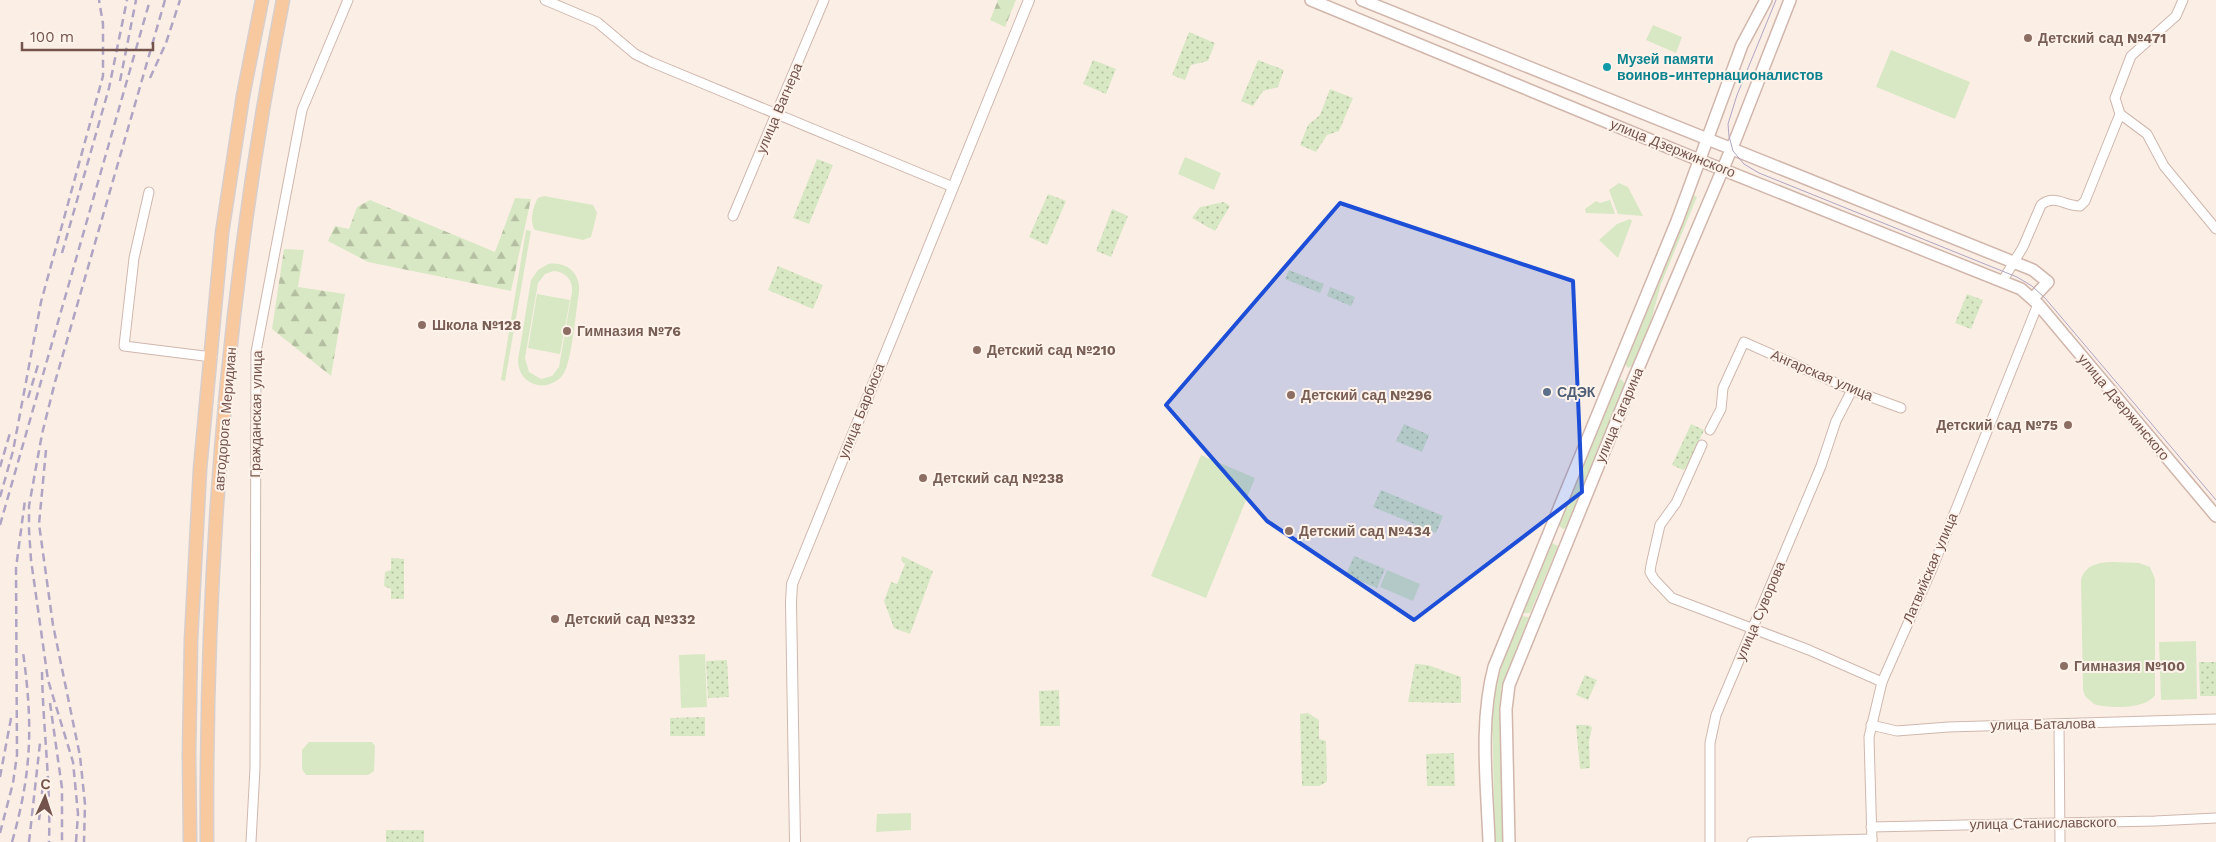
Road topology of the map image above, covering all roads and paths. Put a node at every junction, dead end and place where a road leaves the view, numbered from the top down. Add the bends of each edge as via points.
1 (257, 0) edge
2 (262, 0) edge
3 (283, 0) edge
4 (348, 0) edge
5 (545, 0) edge
6 (824, 0) edge
7 (1029, 0) edge
8 (1311, 0) edge
9 (1362, 0) edge
10 (1766, 0) edge
11 (1790, 0) edge
12 (2183, 0) edge
13 (1414, 21) junction
14 (1407, 39) junction
15 (253, 43) junction
16 (2120, 114) junction
17 (776, 116) junction
18 (1706, 140) junction
19 (1731, 150) junction
20 (1699, 160) junction
21 (1722, 168) junction
22 (953, 187) junction
23 (149, 192) dead end
24 (733, 216) dead end
25 (2216, 229) edge
26 (2012, 261) junction
27 (2003, 280) junction
28 (2036, 301) junction
29 (212, 357) junction
30 (1615, 370) junction
31 (1634, 378) junction
32 (1852, 390) junction
33 (1901, 408) dead end
34 (1710, 430) dead end
35 (1702, 445) dead end
36 (2216, 516) edge
37 (1548, 533) junction
38 (1567, 540) junction
39 (1753, 629) junction
40 (1882, 682) junction
41 (2216, 719) edge
42 (2059, 724) junction
43 (1871, 725) junction
44 (2216, 818) edge
45 (2060, 822) junction
46 (1871, 827) junction
47 (1872, 841) edge
48 (190, 842) edge
49 (208, 842) edge
50 (251, 842) edge
51 (795, 842) edge
52 (1489, 842) edge
53 (1509, 842) edge
54 (1710, 842) edge
55 (1752, 842) edge
56 (2060, 842) edge

1 - 15 main road
2 - 15 main road, автодорога Меридиан
3 - 49 main road, автодорога Меридиан via 244,221 220,467 209,640
4 - 50 street, Гражданская улица via 302,110 256,352 256,762
5 - 17 street via 597,22 635,54
6 - 17 street, улица Вагнера
7 - 22 street, улица Барбюса
8 - 14 main road, улица Дзержинского
9 - 13 main road, улица Дзержинского
10 - 18 main road, улица Гагарина via 1742,45
11 - 19 main road, улица Гагарина
12 - 16 street via 2176,16 2131,56 2114,98
13 - 14 main road
13 - 18 main road, улица Дзержинского
14 - 20 main road, улица Дзержинского
15 - 29 main road, автодорога Меридиан via 221,242
16 - 25 street via 2147,134 2164,166
16 - 26 street via 2084,201 2080,206 2073,206 2055,199 2047,200
17 - 22 street
17 - 24 street, улица Вагнера
18 - 19 main road, улица Дзержинского
18 - 20 main road, улица Гагарина
19 - 21 main road, улица Гагарина
19 - 26 main road, улица Дзержинского
20 - 21 main road, улица Дзержинского
20 - 30 main road, улица Гагарина
21 - 27 main road, улица Дзержинского
21 - 31 main road, улица Гагарина
22 - 51 street, улица Барбюса via 792,584
23 - 29 street via 134,258 124,346
26 - 27 street
26 - 28 main road, улица Дзержинского via 2033,270 2048,282
27 - 28 main road, улица Дзержинского via 2021,288
28 - 36 main road, улица Дзержинского
28 - 40 street, Латвийская улица via 1932,569
29 - 48 main road, автодорога Меридиан via 200,470 191,640
30 - 31 main road
30 - 37 main road, улица Гагарина
31 - 38 main road, улица Гагарина
32 - 33 street, Ангарская улица
32 - 34 street, Ангарская улица via 1744,342 1723,388 1721,409
32 - 39 street, улица Суворова via 1836,421 1821,466
35 - 39 street via 1676,503 1660,525 1650,572 1672,598
37 - 38 main road
37 - 52 main road, улица Гагарина via 1489,684 1486,717
38 - 53 main road, улица Гагарина via 1507,692
39 - 40 street
39 - 54 street, улица Суворова via 1713,726 1710,743
40 - 43 street, Латвийская улица
41 - 42 street, улица Баталова
42 - 43 street, улица Баталова via 1948,726 1898,731
42 - 45 street
43 - 46 street, Латвийская улица
44 - 45 street, улица Станиславского
45 - 46 street, улица Станиславского
45 - 56 street
46 - 47 street, Латвийская улица
47 - 55 street

